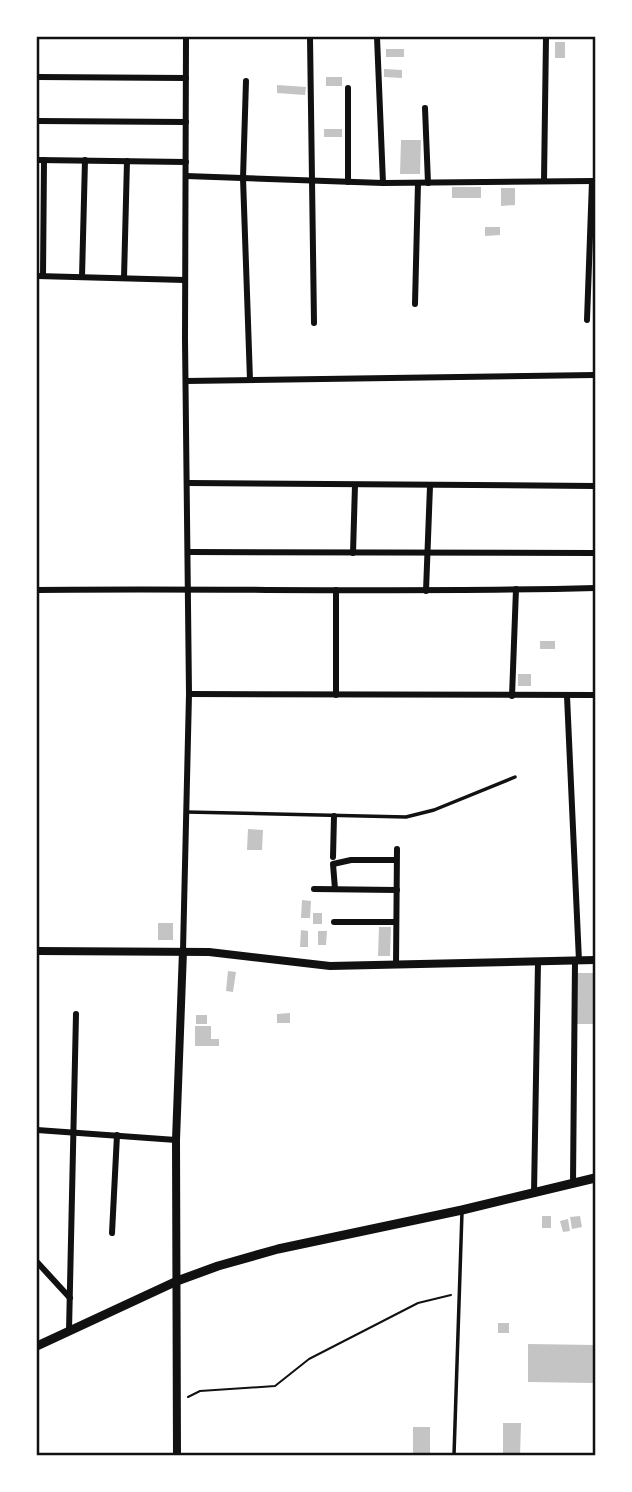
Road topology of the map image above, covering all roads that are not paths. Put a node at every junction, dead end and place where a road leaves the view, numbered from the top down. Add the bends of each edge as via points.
1 (186, 37) edge
2 (310, 37) edge
3 (377, 37) edge
4 (546, 37) edge
5 (37, 77) edge
6 (186, 78) junction
7 (246, 81) dead end
8 (348, 88) dead end
9 (425, 108) dead end
10 (37, 121) edge
11 (186, 122) junction
12 (40, 160) edge
13 (85, 160) junction
14 (127, 161) junction
15 (186, 162) junction
16 (186, 176) junction
17 (243, 178) junction
18 (312, 179) junction
19 (544, 181) junction
20 (594, 181) edge
21 (348, 182) junction
22 (383, 183) junction
23 (418, 183) junction
24 (428, 183) junction
25 (40, 276) edge
26 (82, 277) junction
27 (124, 278) junction
28 (186, 280) junction
29 (415, 304) dead end
30 (587, 320) dead end
31 (314, 323) dead end
32 (595, 375) edge
33 (250, 380) junction
34 (186, 381) junction
35 (188, 483) junction
36 (355, 485) junction
37 (430, 486) junction
38 (595, 486) edge
39 (189, 552) junction
40 (353, 553) junction
41 (427, 553) junction
42 (595, 553) edge
43 (189, 588) junction
44 (595, 588) edge
45 (516, 589) junction
46 (37, 590) edge
47 (336, 590) junction
48 (426, 591) junction
49 (189, 694) junction
50 (336, 695) junction
51 (595, 695) edge
52 (512, 696) junction
53 (567, 696) junction
54 (515, 777) dead end
55 (186, 812) junction
56 (334, 816) junction
57 (397, 849) dead end
58 (333, 857) dead end
59 (396, 860) junction
60 (314, 889) dead end
61 (335, 889) junction
62 (397, 890) junction
63 (334, 922) dead end
64 (396, 922) junction
65 (37, 951) edge
66 (183, 951) junction
67 (595, 960) edge
68 (577, 961) junction
69 (538, 962) junction
70 (396, 965) junction
71 (76, 1014) dead end
72 (37, 1130) edge
73 (74, 1132) junction
74 (117, 1135) junction
75 (176, 1140) junction
76 (595, 1178) edge
77 (573, 1184) junction
78 (534, 1194) junction
79 (462, 1210) junction
80 (112, 1233) dead end
81 (37, 1262) edge
82 (177, 1281) junction
83 (70, 1298) junction
84 (69, 1331) junction
85 (37, 1346) edge
86 (177, 1455) edge
87 (454, 1455) edge

1 - 6 street
2 - 18 street
3 - 22 street
4 - 19 street
5 - 6 street
6 - 11 street
7 - 17 street
8 - 21 street
9 - 24 street
10 - 11 street
11 - 15 street
12 - 13 street
12 - 25 street
13 - 14 street
13 - 26 street
14 - 15 street
14 - 27 street
15 - 16 street
16 - 17 street
16 - 28 street
17 - 18 street
17 - 33 street
18 - 21 street
18 - 31 street
19 - 20 street
19 - 24 street
20 - 30 street
21 - 22 street
22 - 23 street
23 - 24 street
23 - 29 street
25 - 26 street
26 - 27 street
27 - 28 street
28 - 34 street
32 - 33 street
33 - 34 street
34 - 35 street
35 - 36 street
35 - 39 street
36 - 37 street
36 - 40 street
37 - 38 street
37 - 41 street
39 - 40 street
39 - 43 street
40 - 41 street
41 - 42 street
41 - 48 street
43 - 46 street
43 - 47 street
43 - 49 street
44 - 45 street
45 - 48 street
45 - 52 street
47 - 48 street
47 - 50 street
49 - 50 street
49 - 55 street
50 - 52 street
51 - 53 street
52 - 53 street
53 - 68 street
54 - 56 lane via 406,817
55 - 56 lane
55 - 66 street
56 - 58 street
57 - 59 street
59 - 61 street via 333,864
59 - 62 street
60 - 61 street
61 - 62 street
62 - 64 street
63 - 64 street
64 - 70 street
65 - 66 street
66 - 70 street via 330,966
66 - 75 street
67 - 68 street
68 - 69 street
68 - 77 street
69 - 70 street
69 - 78 street
71 - 73 street
72 - 73 street
73 - 74 street
73 - 83 street
74 - 75 street
74 - 80 street
75 - 82 street
76 - 77 main road
77 - 78 main road
78 - 79 main road
79 - 82 main road via 278,1250
79 - 87 lane
81 - 83 street
82 - 84 main road
82 - 86 street
83 - 84 street
84 - 85 main road

